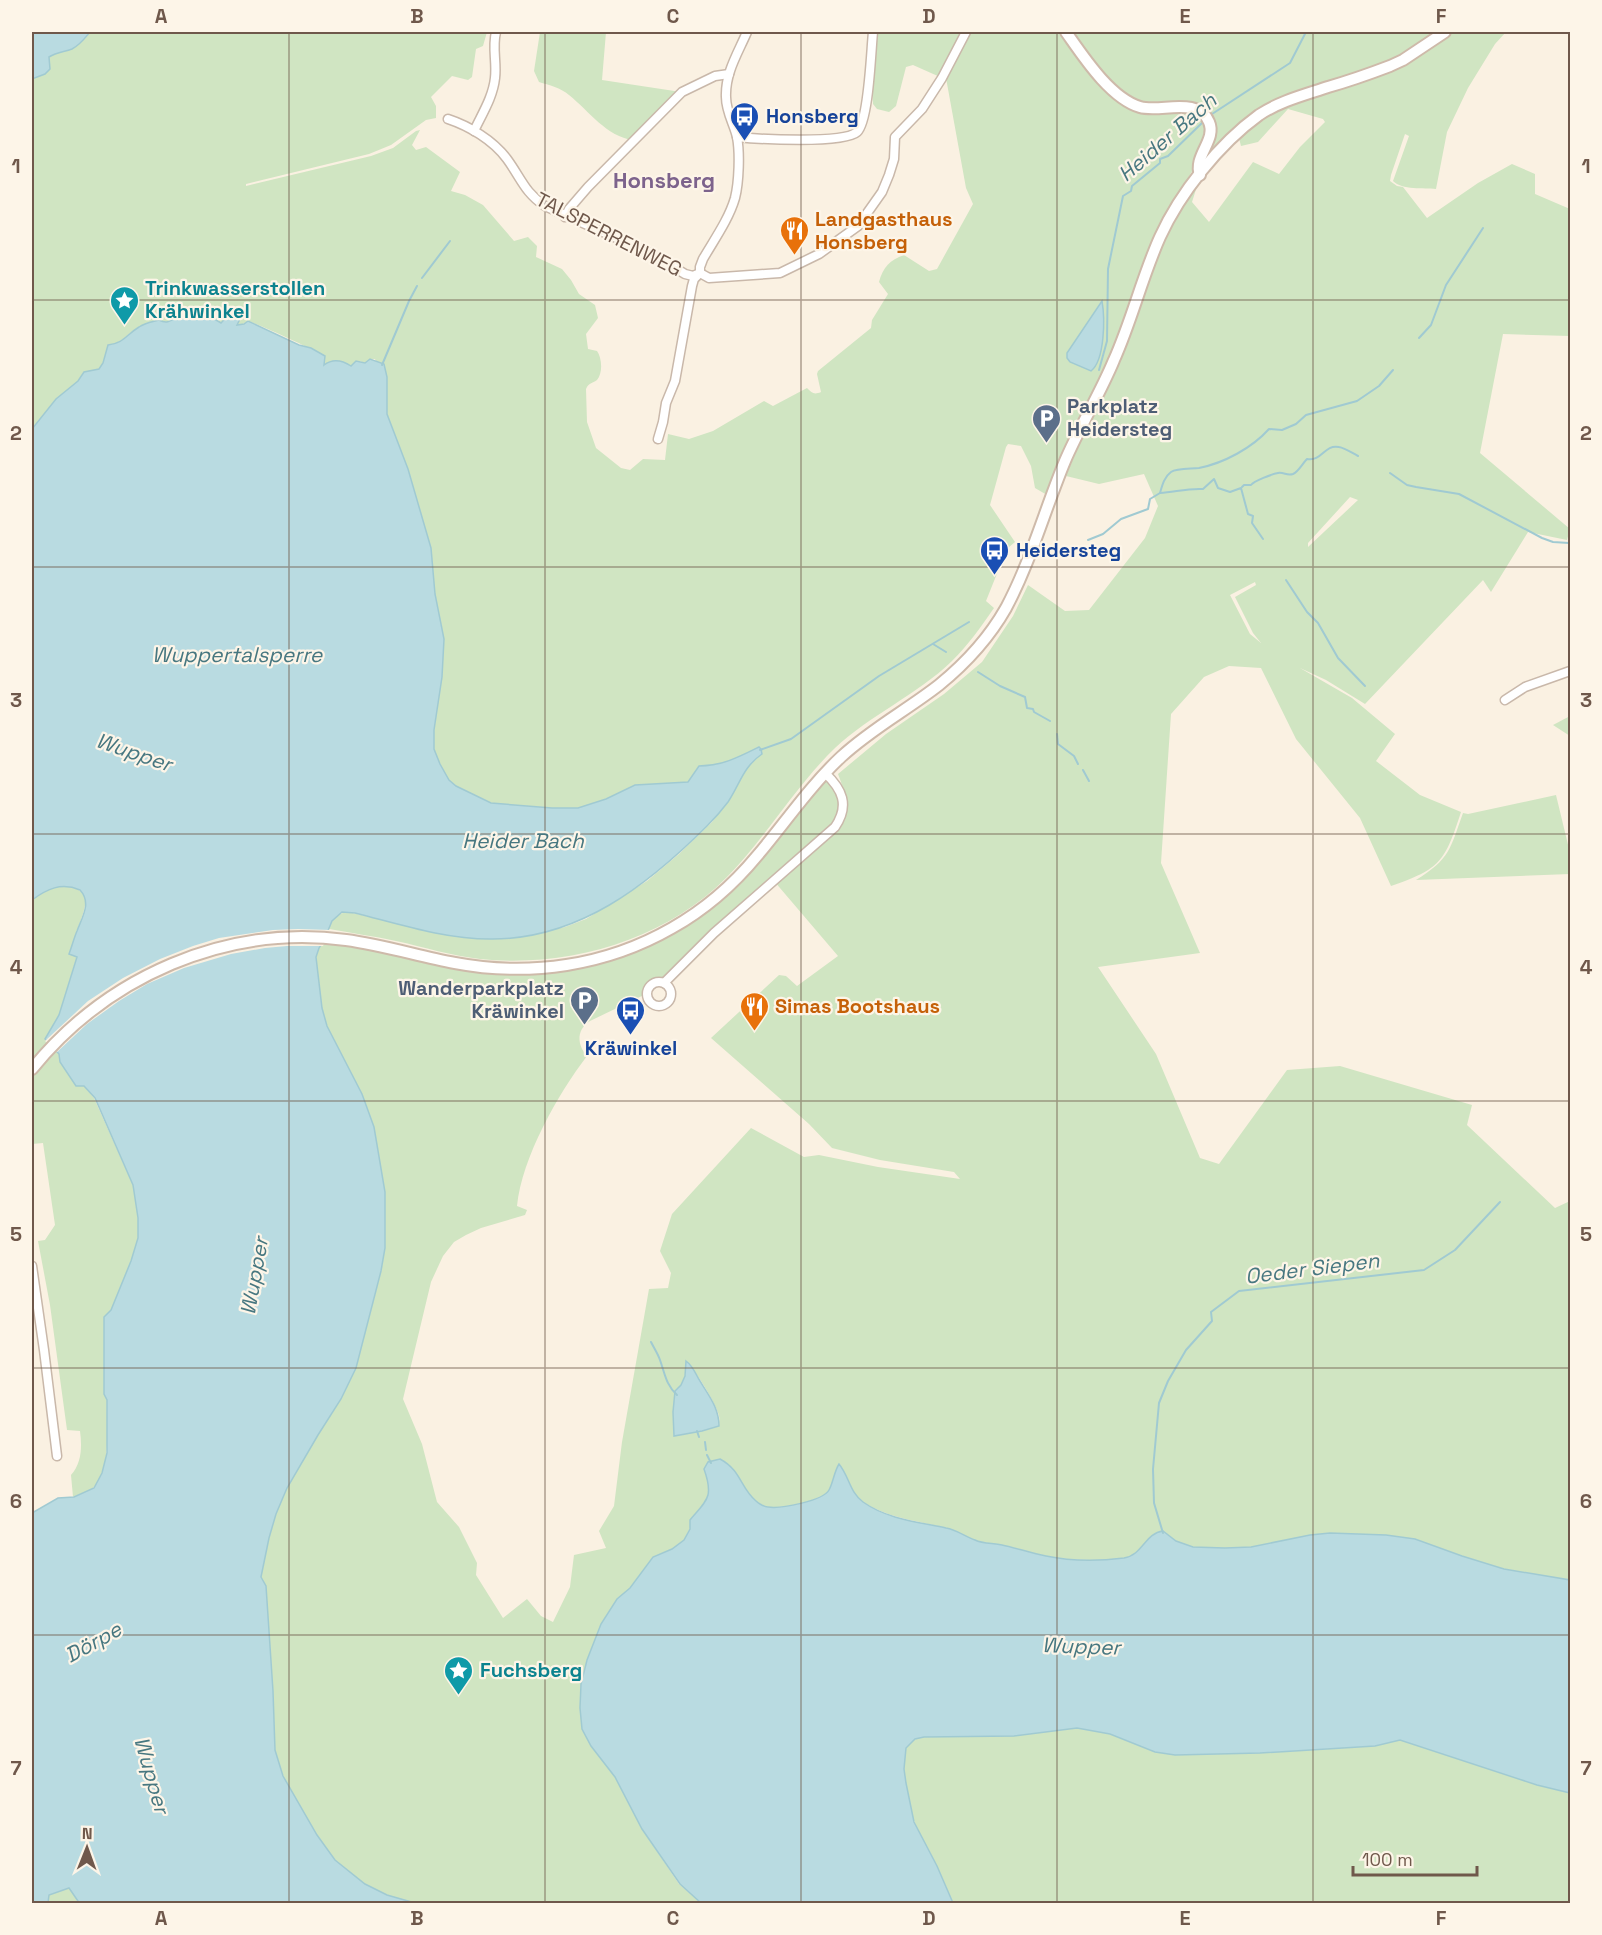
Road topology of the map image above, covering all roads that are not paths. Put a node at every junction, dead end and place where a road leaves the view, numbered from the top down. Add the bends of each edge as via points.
1 (496, 32) edge
2 (747, 32) edge
3 (873, 32) edge
4 (966, 32) edge
5 (1066, 32) edge
6 (1445, 32) edge
7 (729, 74) junction
8 (448, 119) dead end
9 (474, 131) junction
10 (737, 137) junction
11 (1200, 174) junction
12 (565, 217) junction
13 (700, 273) junction
14 (658, 440) dead end
15 (1570, 671) edge
16 (1505, 700) dead end
17 (825, 773) junction
18 (664, 984) dead end
19 (32, 1069) edge
20 (32, 1266) edge
21 (57, 1456) dead end

1 - 9 street via 493,91
2 - 7 street
3 - 10 street via 866,111 857,132 831,138
4 - 13 street, TALSPERRENWEG via 922,109 895,137 890,175 858,226 819,254 780,273 709,278
5 - 11 main road via 1094,70 1129,102 1146,108 1188,107 1206,118 1210,133 1198,164
6 - 11 main road via 1390,66 1276,105 1233,137
7 - 10 street via 727,106
7 - 12 street via 715,76 682,92 588,187
8 - 9 street, TALSPERRENWEG
9 - 12 street, TALSPERRENWEG via 505,157 531,197
10 - 13 street via 735,198 703,259
11 - 17 main road via 1160,236 1114,361 1072,445 1021,576 997,622 954,673 868,735
12 - 13 street, TALSPERRENWEG via 652,254 685,274
13 - 14 street via 692,286 675,381
15 - 16 street via 1525,687
17 - 18 street via 842,796 841,815 835,827 714,933
17 - 19 main road via 758,856 724,890 682,922 625,950 565,966 500,969 317,938 224,946 185,958 116,992 81,1018
20 - 21 street

